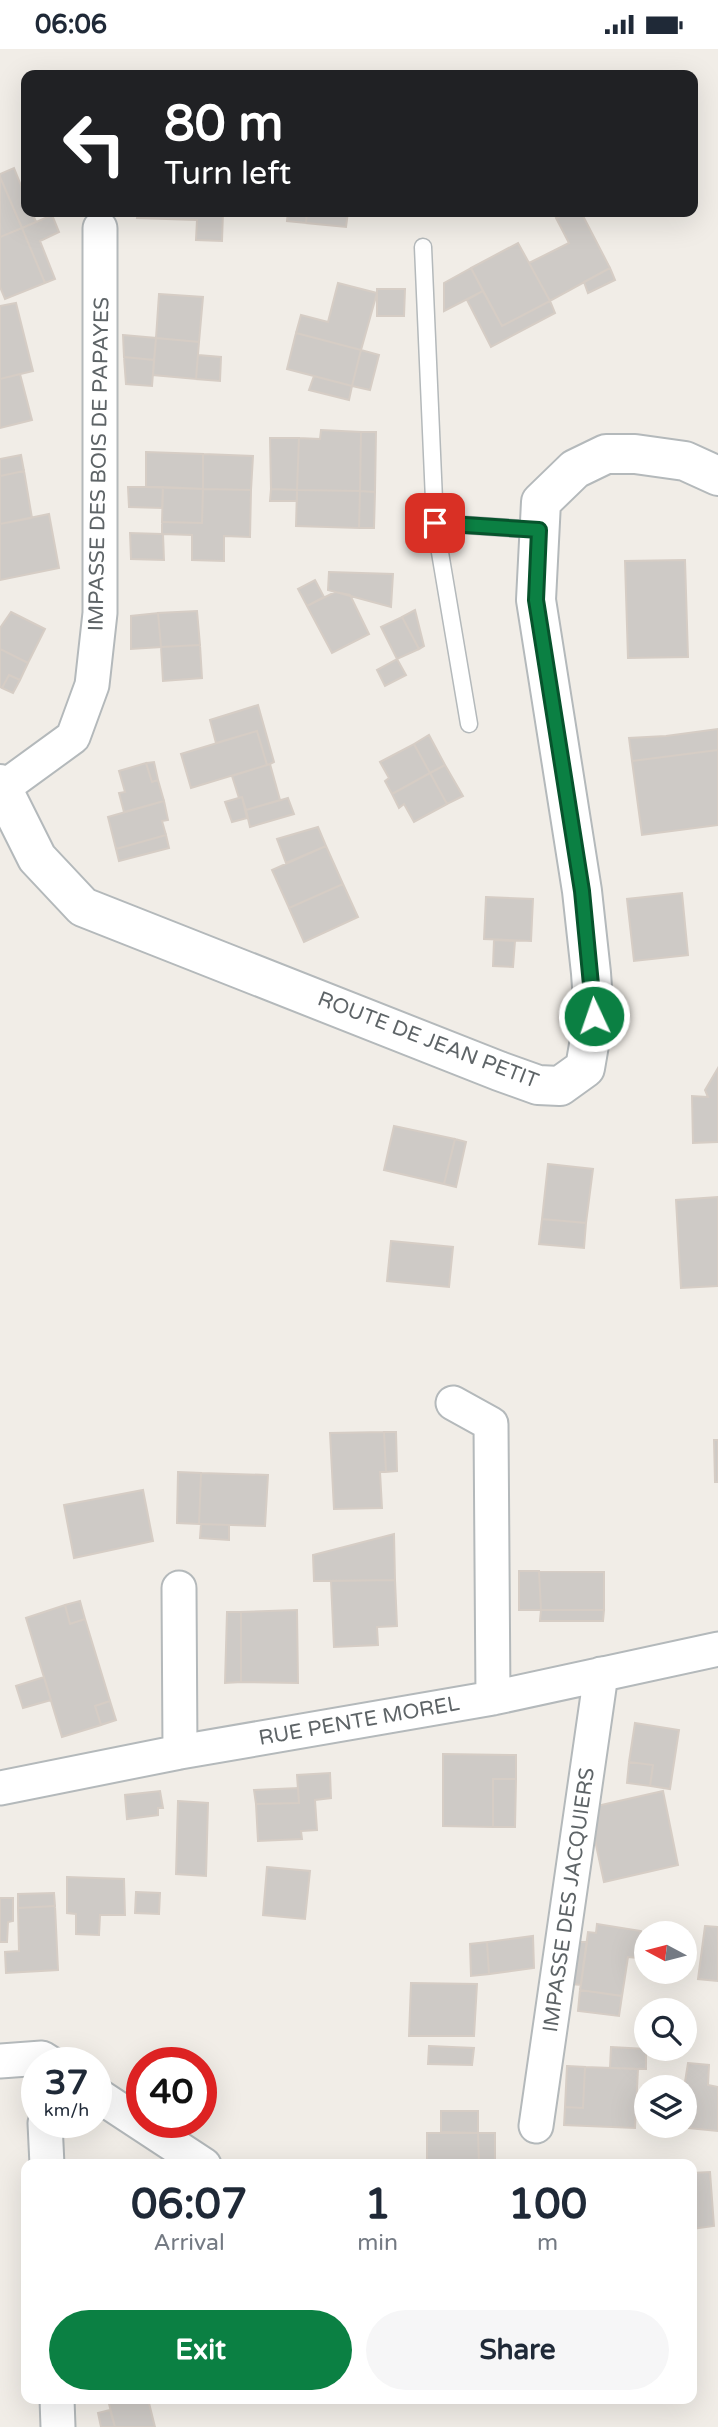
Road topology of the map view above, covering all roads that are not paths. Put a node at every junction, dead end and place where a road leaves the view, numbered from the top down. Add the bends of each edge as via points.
1 (100, 227) dead end
2 (423, 247) dead end
3 (718, 476) edge
4 (435, 523) junction
5 (539, 530) junction
6 (469, 724) dead end
7 (2, 786) edge
8 (453, 1403) dead end
9 (179, 1588) dead end
10 (718, 1649) edge
11 (601, 1674) junction
12 (493, 1698) junction
13 (180, 1752) junction
14 (0, 1788) edge
15 (0, 2061) edge
16 (21, 2061) edge
17 (112, 2105) edge
18 (536, 2126) dead end
19 (46, 2138) edge
20 (47, 2159) edge
21 (195, 2159) edge
22 (57, 2404) edge
23 (58, 2427) edge

1 - 7 street, IMPASSE DES BOIS DE PAPAYES via 100,613 92,685 73,737
2 - 4 lane
3 - 5 street, ROUTE DE JEAN PETIT via 685,461 606,454 575,469 541,502
4 - 5 lane
4 - 6 lane
5 - 7 street, ROUTE DE JEAN PETIT via 536,600 582,891 594,1016 584,1068 560,1086 538,1085 499,1071 83,907 37,858
8 - 12 street via 491,1424
9 - 13 street
10 - 11 street, RUE PENTE MOREL
11 - 12 street, RUE PENTE MOREL
11 - 18 street, IMPASSE DES JACQUIERS
12 - 13 street, RUE PENTE MOREL
13 - 14 street, RUE PENTE MOREL
15 - 16 street
17 - 21 street
19 - 20 street
22 - 23 street

